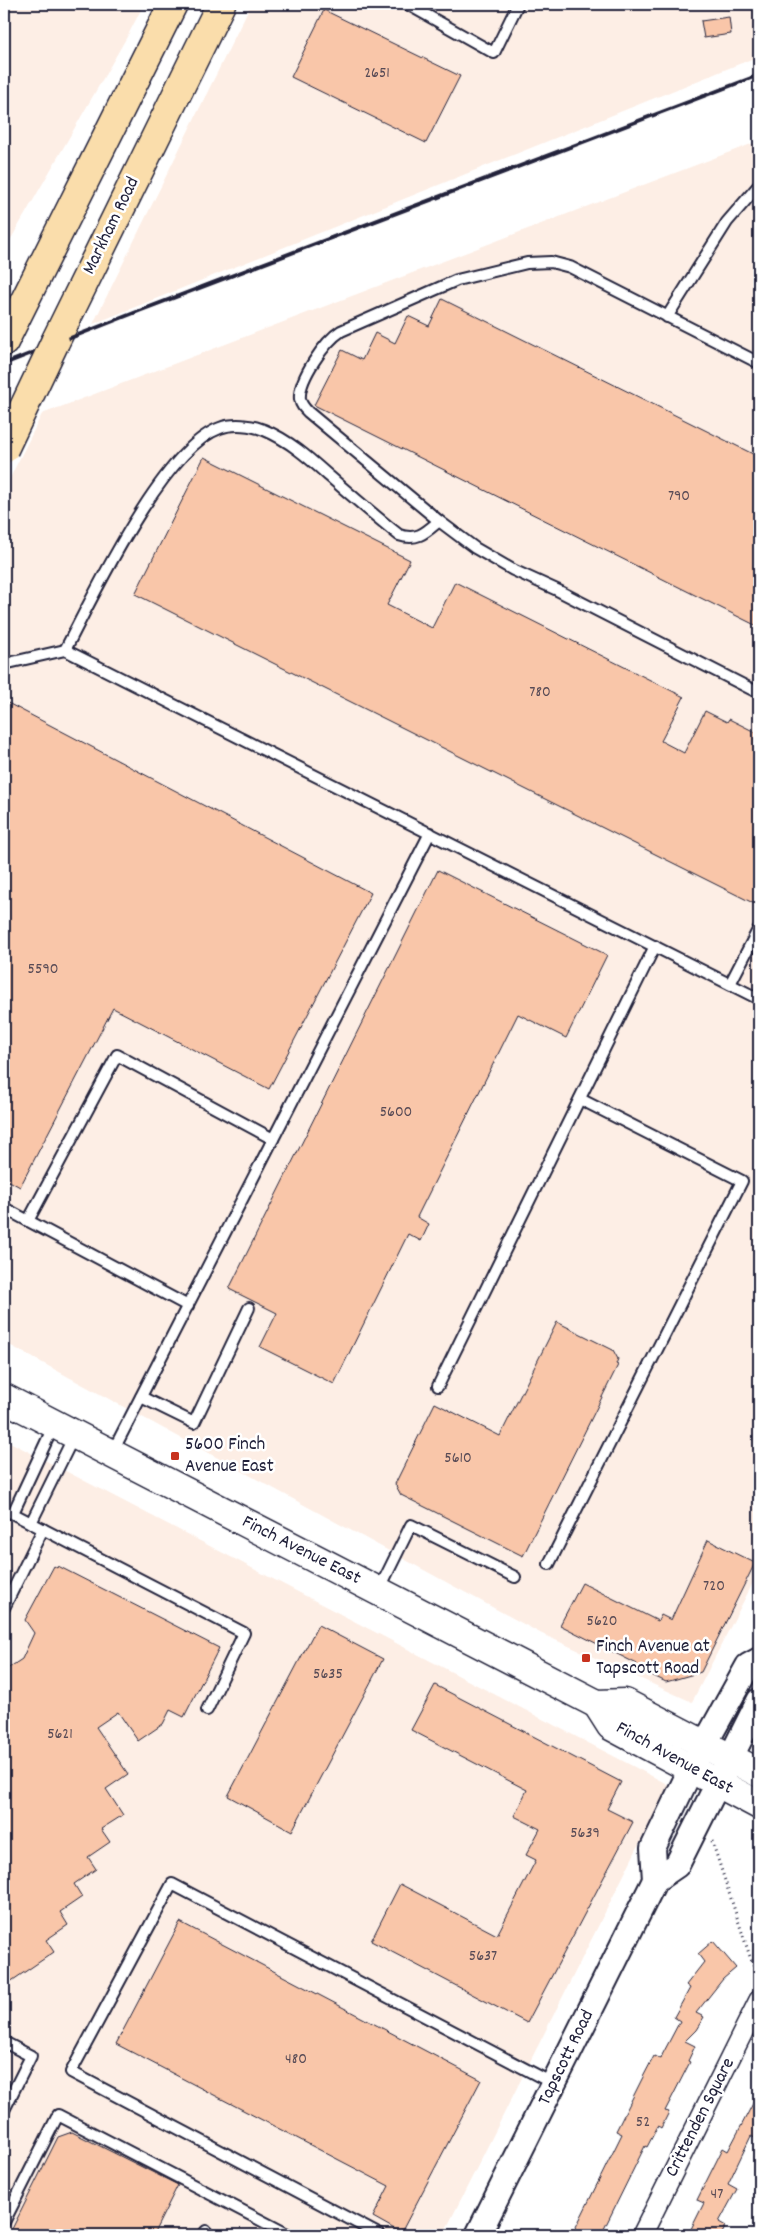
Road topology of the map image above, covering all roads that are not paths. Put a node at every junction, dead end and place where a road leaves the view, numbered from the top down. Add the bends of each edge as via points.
1 (173, 4) edge
2 (222, 4) edge
3 (407, 4) edge
4 (518, 4) edge
5 (759, 185) edge
6 (668, 317) junction
7 (4, 342) edge
8 (759, 363) edge
9 (4, 449) edge
10 (439, 521) junction
11 (66, 650) junction
12 (4, 664) edge
13 (759, 693) edge
14 (430, 833) junction
15 (759, 928) edge
16 (655, 946) junction
17 (730, 984) junction
18 (759, 999) edge
19 (580, 1099) junction
20 (273, 1139) junction
21 (4, 1208) edge
22 (28, 1221) junction
23 (188, 1306) junction
24 (249, 1308) dead end
25 (438, 1386) dead end
26 (141, 1397) junction
27 (4, 1398) edge
28 (65, 1429) junction
29 (112, 1454) junction
30 (8, 1511) edge
31 (31, 1522) junction
32 (43, 1529) junction
33 (549, 1564) dead end
34 (515, 1577) dead end
35 (8, 1591) edge
36 (378, 1591) junction
37 (4, 1608) edge
38 (759, 1660) edge
39 (759, 1701) edge
40 (597, 1704) junction
41 (207, 1710) dead end
42 (705, 1744) junction
43 (731, 1758) junction
44 (691, 1769) junction
45 (759, 1773) edge
46 (718, 1783) junction
47 (759, 1806) edge
48 (656, 1880) junction
49 (759, 2000) edge
50 (4, 2042) edge
51 (555, 2084) junction
52 (4, 2110) edge
53 (4, 2222) edge
54 (289, 2235) edge
55 (380, 2235) edge
56 (478, 2235) edge
57 (642, 2235) edge

1 - 7 main road
2 - 9 main road, Markham Road, bridge
3 - 4 lane via 494,53
5 - 6 lane via 728,222
6 - 8 lane
6 - 10 lane via 570,267 551,262 527,263 457,280 363,320 331,338 314,360 300,392 302,407
10 - 11 lane via 416,538 399,535 286,442 264,430 241,425 220,428 192,446 147,503 124,539
10 - 13 lane via 475,548 513,570
11 - 12 lane
11 - 14 lane
14 - 16 lane
14 - 20 lane
15 - 17 lane
16 - 17 lane
16 - 19 lane
17 - 18 lane
19 - 25 lane
19 - 33 lane via 742,1181
20 - 22 lane via 117,1055
20 - 23 lane
21 - 22 lane
22 - 23 lane
23 - 26 lane
24 - 26 lane via 194,1423
26 - 29 lane
27 - 28 main road, Finch Avenue East
28 - 29 main road, Finch Avenue East
28 - 30 lane
28 - 31 lane
29 - 36 main road, Finch Avenue East
30 - 31 lane
31 - 32 lane
32 - 35 lane
32 - 41 lane via 244,1633
34 - 36 lane via 411,1526
35 - 37 lane
36 - 40 main road, Finch Avenue East
38 - 42 street via 748,1666
39 - 43 street, Tapscott Road
40 - 42 main road, Finch Avenue East via 625,1703
40 - 44 main road, Finch Avenue East via 611,1726
42 - 43 main road, Finch Avenue East
42 - 44 street
43 - 45 main road, Finch Avenue East
43 - 46 street, Tapscott Road
44 - 46 main road, Finch Avenue East
44 - 48 street via 653,1848
46 - 47 main road, Finch Avenue East
46 - 48 street, Tapscott Road via 676,1865
48 - 51 street, Tapscott Road
49 - 57 street, Crittenden Square
50 - 52 lane via 31,2056
51 - 55 lane via 172,1884 71,2072
51 - 56 street, Tapscott Road
53 - 54 lane via 58,2114

